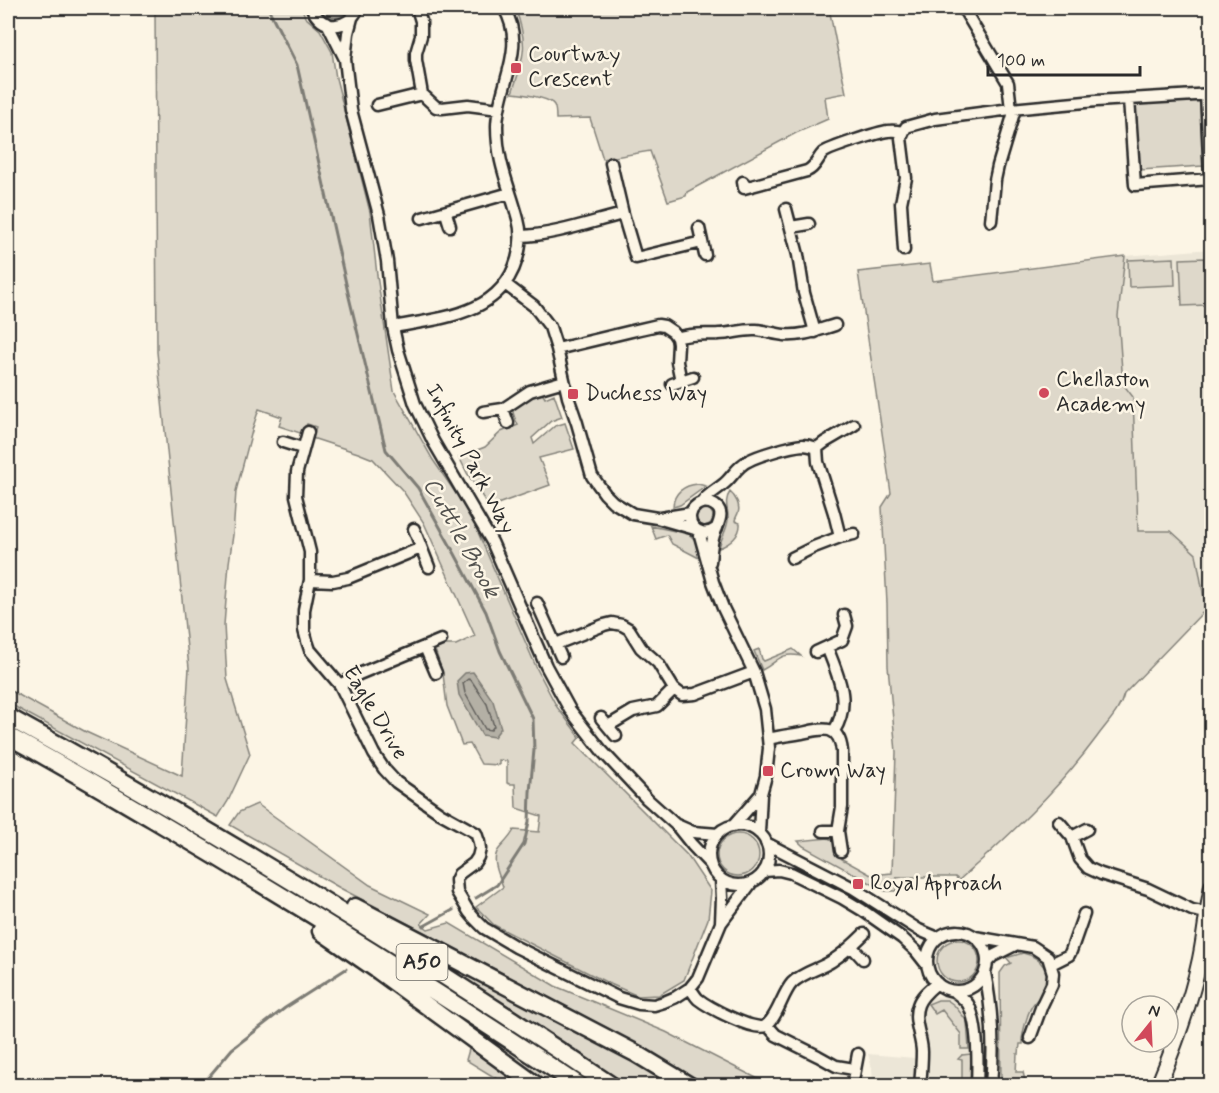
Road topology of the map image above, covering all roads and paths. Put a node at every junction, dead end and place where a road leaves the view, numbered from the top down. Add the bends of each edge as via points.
1 (312, 8) edge
2 (358, 8) edge
3 (417, 8) edge
4 (504, 8) edge
5 (963, 8) edge
6 (352, 18) junction
7 (327, 23) junction
8 (345, 59) junction
9 (422, 94) junction
10 (1209, 94) edge
11 (1129, 99) junction
12 (377, 105) dead end
13 (499, 109) junction
14 (1013, 109) junction
15 (903, 132) junction
16 (610, 163) dead end
17 (743, 182) dead end
18 (510, 193) junction
19 (786, 209) dead end
20 (446, 213) junction
21 (623, 214) junction
22 (422, 218) dead end
23 (991, 221) dead end
24 (809, 224) dead end
25 (450, 226) dead end
26 (791, 227) junction
27 (699, 228) dead end
28 (521, 236) junction
29 (903, 239) junction
30 (891, 241) dead end
31 (702, 242) junction
32 (904, 250) dead end
33 (705, 255) dead end
34 (505, 284) junction
35 (835, 325) dead end
36 (393, 327) junction
37 (815, 332) junction
38 (677, 338) junction
39 (557, 349) junction
40 (693, 376) dead end
41 (564, 381) junction
42 (503, 409) junction
43 (483, 412) dead end
44 (508, 423) dead end
45 (854, 425) dead end
46 (308, 432) dead end
47 (283, 442) dead end
48 (302, 448) junction
49 (817, 448) junction
50 (726, 482) junction
51 (702, 502) junction
52 (718, 508) junction
53 (691, 513) junction
54 (657, 518) junction
55 (717, 528) junction
56 (414, 529) dead end
57 (697, 530) junction
58 (854, 534) dead end
59 (840, 537) junction
60 (421, 548) junction
61 (792, 558) dead end
62 (710, 565) junction
63 (429, 567) dead end
64 (310, 580) junction
65 (537, 603) dead end
66 (844, 615) dead end
67 (441, 640) dead end
68 (556, 644) junction
69 (425, 647) junction
70 (827, 647) junction
71 (816, 652) dead end
72 (561, 657) dead end
73 (754, 672) junction
74 (436, 673) dead end
75 (340, 685) junction
76 (674, 689) junction
77 (8, 717) edge
78 (834, 731) junction
79 (8, 736) edge
80 (616, 736) dead end
81 (768, 739) junction
82 (761, 794) junction
83 (1059, 822) dead end
84 (676, 825) junction
85 (733, 826) junction
86 (1087, 829) dead end
87 (823, 831) dead end
88 (838, 831) junction
89 (759, 832) junction
90 (718, 834) junction
91 (1072, 837) junction
92 (766, 843) junction
93 (841, 851) dead end
94 (252, 856) junction
95 (226, 862) junction
96 (710, 864) junction
97 (764, 871) junction
98 (720, 879) junction
99 (752, 882) junction
100 (1212, 886) edge
101 (1207, 913) junction
102 (1084, 914) dead end
103 (721, 923) junction
104 (864, 934) dead end
105 (975, 937) junction
106 (938, 938) junction
107 (1015, 945) junction
108 (852, 947) junction
109 (863, 959) dead end
110 (1051, 964) junction
111 (927, 965) junction
112 (986, 968) junction
113 (937, 983) junction
114 (690, 988) junction
115 (954, 991) junction
116 (766, 1025) junction
117 (1030, 1038) dead end
118 (858, 1054) dead end
119 (854, 1070) junction
120 (537, 1086) edge
121 (580, 1086) edge
122 (612, 1086) edge
123 (690, 1086) edge
124 (852, 1086) edge
125 (921, 1086) edge
126 (977, 1086) edge
127 (991, 1086) edge
128 (1158, 1086) edge

1 - 7 street, Infinity Park Way
2 - 6 street
3 - 9 street via 421,36 416,60
4 - 13 street via 511,23 514,47
5 - 14 street via 1008,84
6 - 7 street via 341,25
6 - 8 street, Infinity Park Way
7 - 8 street, Infinity Park Way
8 - 36 street, Infinity Park Way via 351,110 384,239
9 - 12 street
9 - 13 street via 436,107 468,105
10 - 11 street
10 - 11 street via 1210,179 1135,185
11 - 14 street
13 - 18 street via 499,152
14 - 15 street via 935,119 906,127
14 - 23 street via 995,180
15 - 17 street via 884,132 832,149 807,171 744,188
15 - 29 street
16 - 21 street
18 - 20 street
18 - 28 street
19 - 26 street
20 - 22 street
20 - 25 street
21 - 28 street
21 - 31 street via 636,258
24 - 26 street
26 - 37 street
27 - 31 street
28 - 34 street via 515,267
29 - 30 street
29 - 32 street
31 - 33 street
34 - 36 street via 478,307
34 - 39 street via 543,316
35 - 37 street
36 - 84 street, Infinity Park Way via 415,404 492,542 558,689 602,751
37 - 38 street via 787,336 745,330
38 - 39 street via 658,325
38 - 40 street via 676,383
39 - 41 street
41 - 42 street via 530,391
41 - 54 street via 597,484 613,502 633,514
42 - 43 street
42 - 44 street
45 - 49 street
46 - 48 street, Eagle Drive
47 - 48 street
48 - 64 street, Eagle Drive via 296,496 310,552
49 - 50 street via 803,445 757,457 740,466
49 - 59 street
50 - 51 street
50 - 52 street
51 - 52 street
51 - 53 street
52 - 55 street via 721,518
53 - 54 street
53 - 57 street
54 - 57 street
55 - 57 street via 708,533
55 - 62 street
56 - 60 street
57 - 62 street
58 - 59 street
59 - 61 street
60 - 63 street
60 - 64 street via 348,578
62 - 73 street via 723,608
64 - 75 street, Eagle Drive via 304,610 306,641
65 - 68 street
66 - 70 street via 847,626 842,640
67 - 69 street
68 - 72 street
68 - 76 street via 604,625 622,625 658,663
69 - 74 street
69 - 75 street
70 - 71 street
70 - 78 street via 843,691 840,722
73 - 76 street via 695,694 682,695
73 - 81 street via 765,709
75 - 114 street, Eagle Drive via 384,769 432,808 476,833 478,857 459,874 456,887 469,912 484,928 639,1004 664,1002
76 - 80 street via 657,706 604,722
77 - 94 highway, A50
78 - 81 street via 817,729
78 - 88 street via 842,751 842,813
79 - 95 highway, A50
81 - 82 street
82 - 85 street
82 - 89 street
83 - 91 street
84 - 90 street, Infinity Park Way via 693,832
84 - 96 street, Infinity Park Way
85 - 89 street via 747,826
85 - 90 street
86 - 91 street
87 - 88 street
88 - 93 street
89 - 92 street
90 - 96 street via 711,847
91 - 101 street via 1080,859 1088,867
92 - 97 street via 769,856
92 - 106 street
94 - 122 highway, A50 via 388,939
94 - 123 highway via 637,1054
95 - 120 highway
95 - 121 highway, A50 via 340,930
96 - 98 street
97 - 99 street
97 - 111 street via 791,873 842,898 902,938
98 - 99 street via 741,885
98 - 103 street
99 - 103 street
100 - 101 main road
101 - 128 main road via 1197,974
102 - 110 street via 1069,955
103 - 114 street via 703,968
104 - 108 street
105 - 106 street via 956,931
105 - 107 street
105 - 112 street via 986,951
106 - 111 street via 929,950
107 - 110 street via 1033,947 1048,957
107 - 112 street via 993,956
108 - 109 street
108 - 116 street via 792,983
110 - 117 street via 1052,984
111 - 113 street
112 - 115 street via 972,987
112 - 127 street
113 - 115 street
113 - 125 street via 917,1006
114 - 116 street via 706,1005 746,1025
115 - 126 street via 972,1014
116 - 119 street via 776,1035 836,1066
118 - 119 street
119 - 124 street

